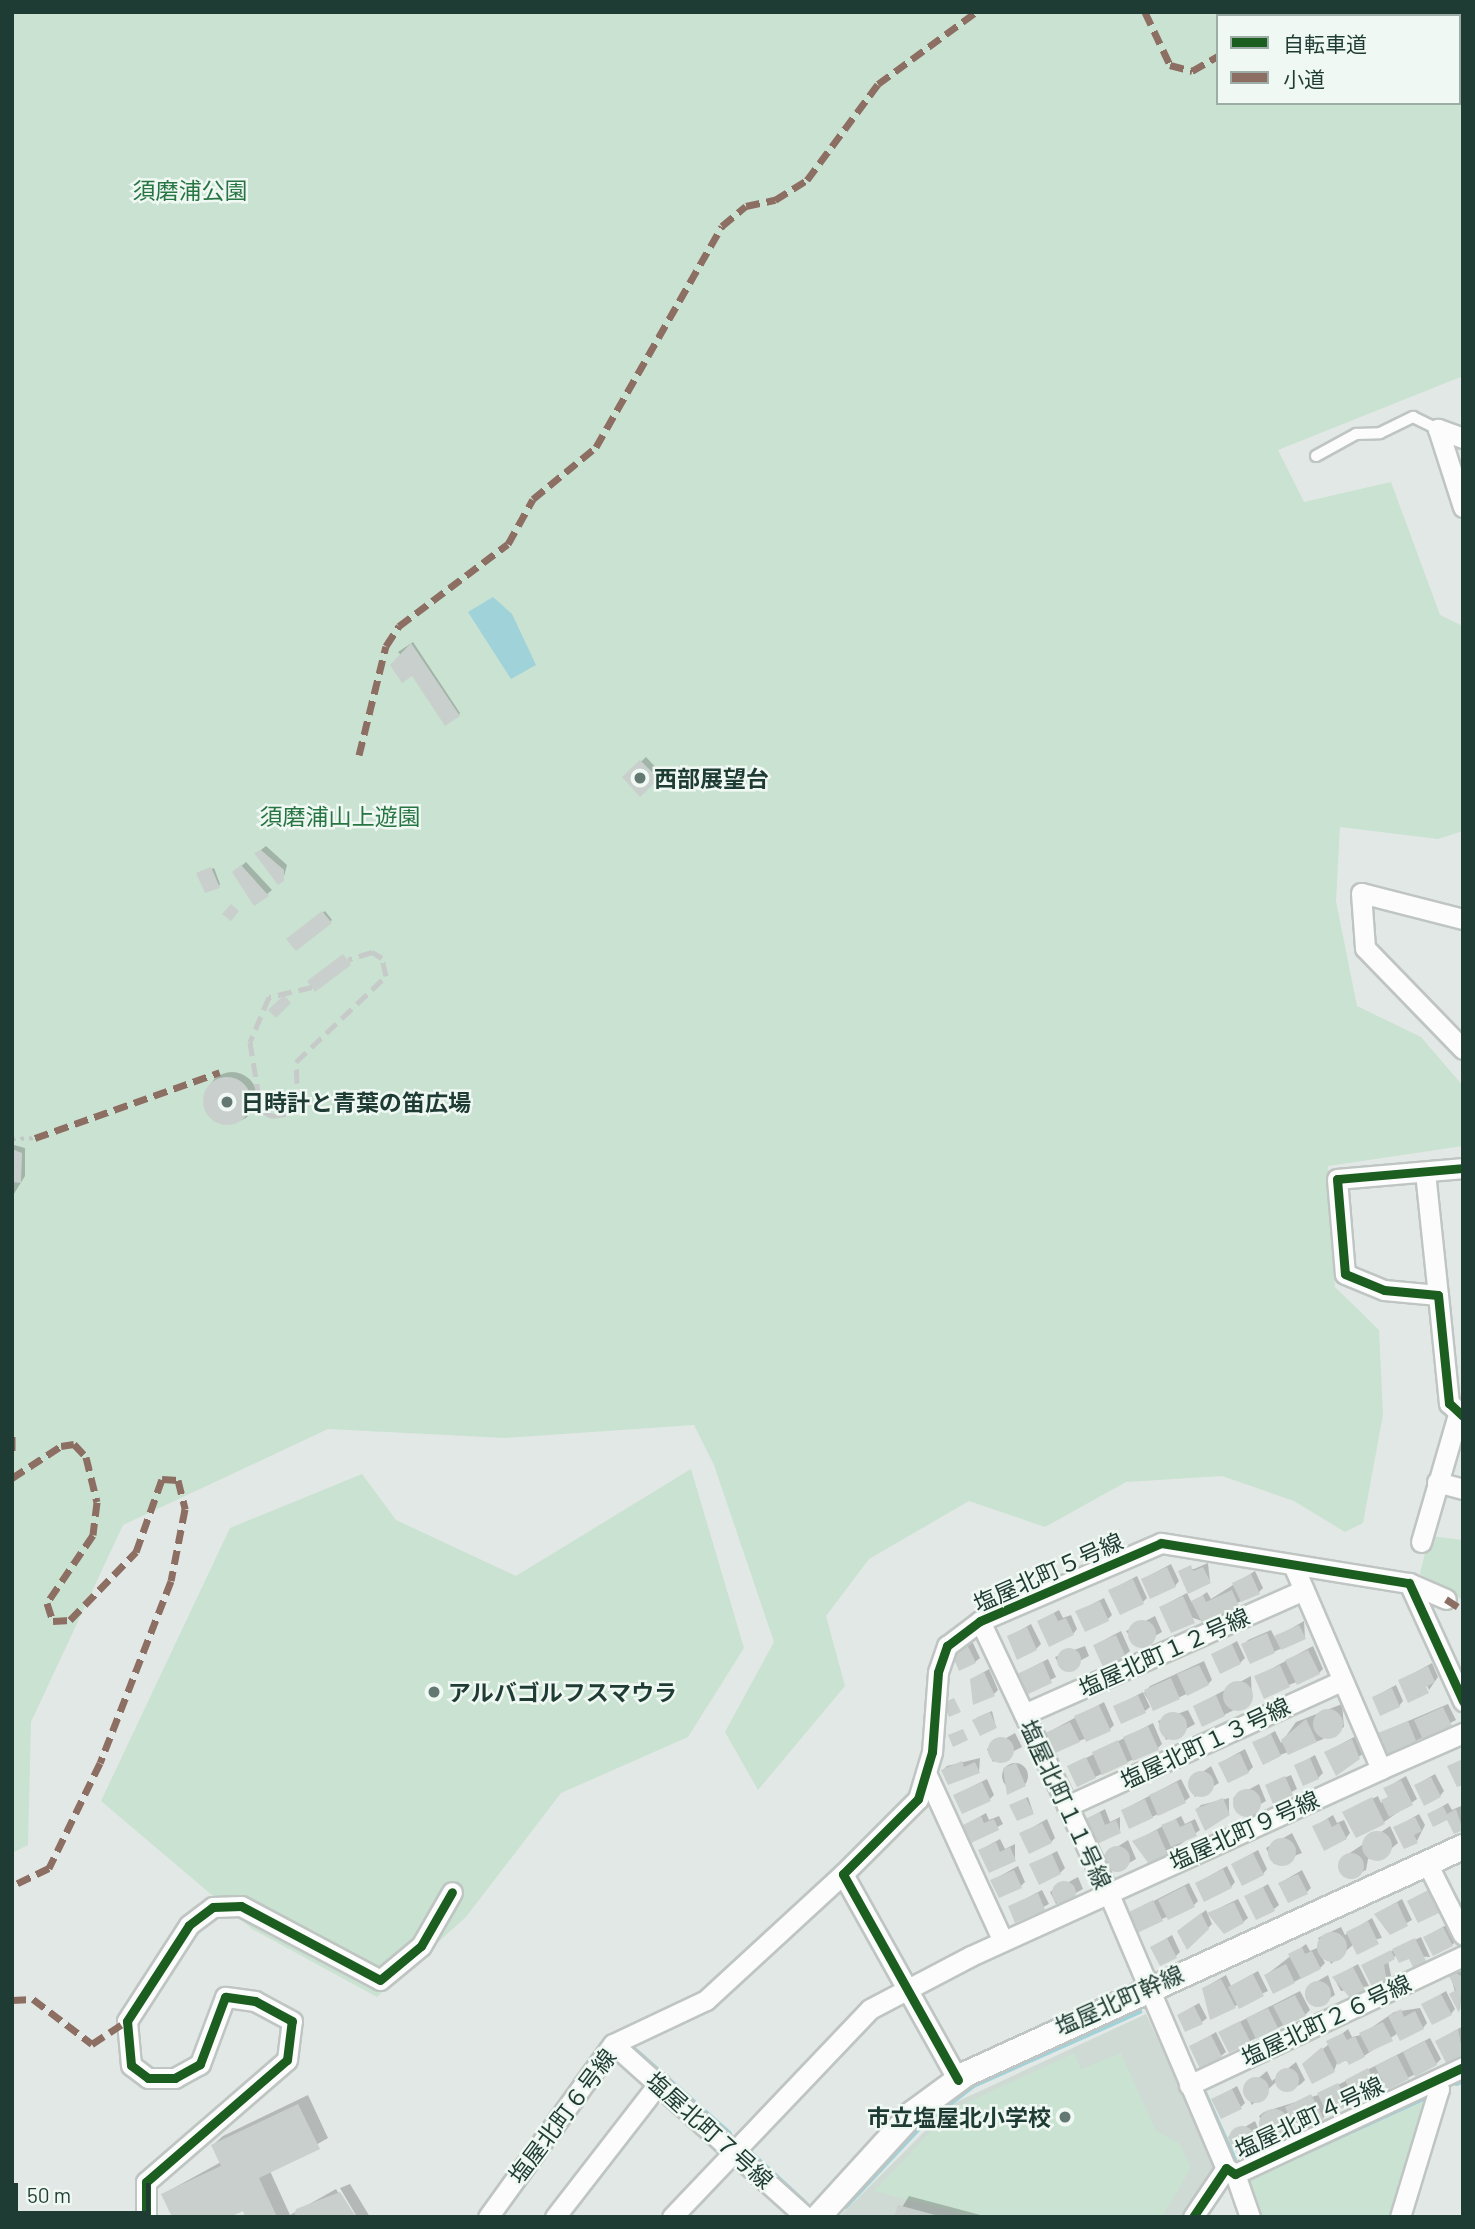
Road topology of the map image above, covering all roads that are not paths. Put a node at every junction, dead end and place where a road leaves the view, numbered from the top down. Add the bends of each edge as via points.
1 (1438, 429) junction
2 (1463, 438) edge
3 (1316, 456) dead end
4 (1463, 507) edge
5 (1463, 919) edge
6 (1463, 1049) edge
7 (1463, 1168) edge
8 (1425, 1172) junction
9 (1438, 1295) junction
10 (1461, 1416) edge
11 (1437, 1482) junction
12 (1463, 1489) edge
13 (1421, 1542) dead end
14 (1293, 1566) junction
15 (1409, 1583) junction
16 (1304, 1590) junction
17 (1446, 1599) dead end
18 (981, 1621) junction
19 (1343, 1680) junction
20 (1463, 1701) edge
21 (1024, 1714) junction
22 (1463, 1733) edge
23 (1381, 1769) junction
24 (926, 1773) junction
25 (1067, 1806) junction
26 (1463, 1847) edge
27 (1427, 1863) junction
28 (843, 1874) junction
29 (452, 1892) dead end
30 (1108, 1892) junction
31 (1463, 1935) edge
32 (1003, 1941) junction
33 (1463, 1956) edge
34 (907, 1987) junction
35 (1147, 1988) junction
36 (613, 2044) junction
37 (1463, 2067) edge
38 (958, 2080) junction
39 (1434, 2081) junction
40 (659, 2083) junction
41 (1189, 2085) junction
42 (736, 2151) junction
43 (1230, 2171) junction
44 (146, 2217) edge
45 (488, 2217) edge
46 (555, 2217) edge
47 (672, 2217) edge
48 (806, 2217) edge
49 (818, 2217) edge
50 (1193, 2217) edge
51 (1250, 2217) edge
52 (1400, 2217) edge

1 - 2 street
1 - 3 lane via 1413,416 1380,433 1356,434
1 - 4 street
5 - 6 street via 1361,893 1365,948
7 - 8 street
8 - 9 street
8 - 9 street via 1337,1180 1345,1274 1384,1290
9 - 10 street via 1449,1403
10 - 11 street
11 - 12 street
11 - 13 street
14 - 15 street, 塩屋北町５号線
14 - 16 street
14 - 18 street, 塩屋北町５号線 via 1161,1543
15 - 17 street, 塩屋北町５号線
15 - 20 street
16 - 19 street
16 - 21 street, 塩屋北町１２号線
18 - 21 street, 塩屋北町１１号線
18 - 24 street, 塩屋北町５号線 via 947,1646 938,1672
19 - 23 street
19 - 25 street, 塩屋北町１３号線
21 - 25 street, 塩屋北町１１号線
22 - 23 street, 塩屋北町９号線
23 - 30 street, 塩屋北町９号線
24 - 28 street, 塩屋北町５号線 via 918,1799
24 - 32 street
25 - 30 street, 塩屋北町１１号線
26 - 27 street, 塩屋北町幹線
27 - 31 street
27 - 35 street, 塩屋北町幹線
28 - 34 street
28 - 36 street, 塩屋北町６号線 via 706,2000
29 - 44 street via 421,1947 380,1980 241,1906 213,1907 189,1925 127,2021 131,2065 148,2078 175,2078 200,2064 225,1997 255,2001 292,2021 287,2060 146,2182
30 - 32 street, 塩屋北町９号線
30 - 35 street, 塩屋北町１１号線
32 - 34 street, 塩屋北町９号線
33 - 41 street, 塩屋北町２６号線
34 - 38 street
34 - 42 street via 870,2009
35 - 38 street, 塩屋北町幹線
35 - 41 street, 塩屋北町１１号線
36 - 40 street, 塩屋北町７号線
36 - 45 street, 塩屋北町６号線
37 - 39 street, 塩屋北町４号線
38 - 49 street, 塩屋北町幹線 via 912,2113
39 - 43 street, 塩屋北町４号線
39 - 52 street via 1439,2090
40 - 42 street, 塩屋北町７号線
40 - 46 street
41 - 43 street, 塩屋北町１１号線
42 - 47 street
42 - 48 street, 塩屋北町７号線
43 - 50 street, 塩屋北町４号線
43 - 51 street, 塩屋北町１１号線

